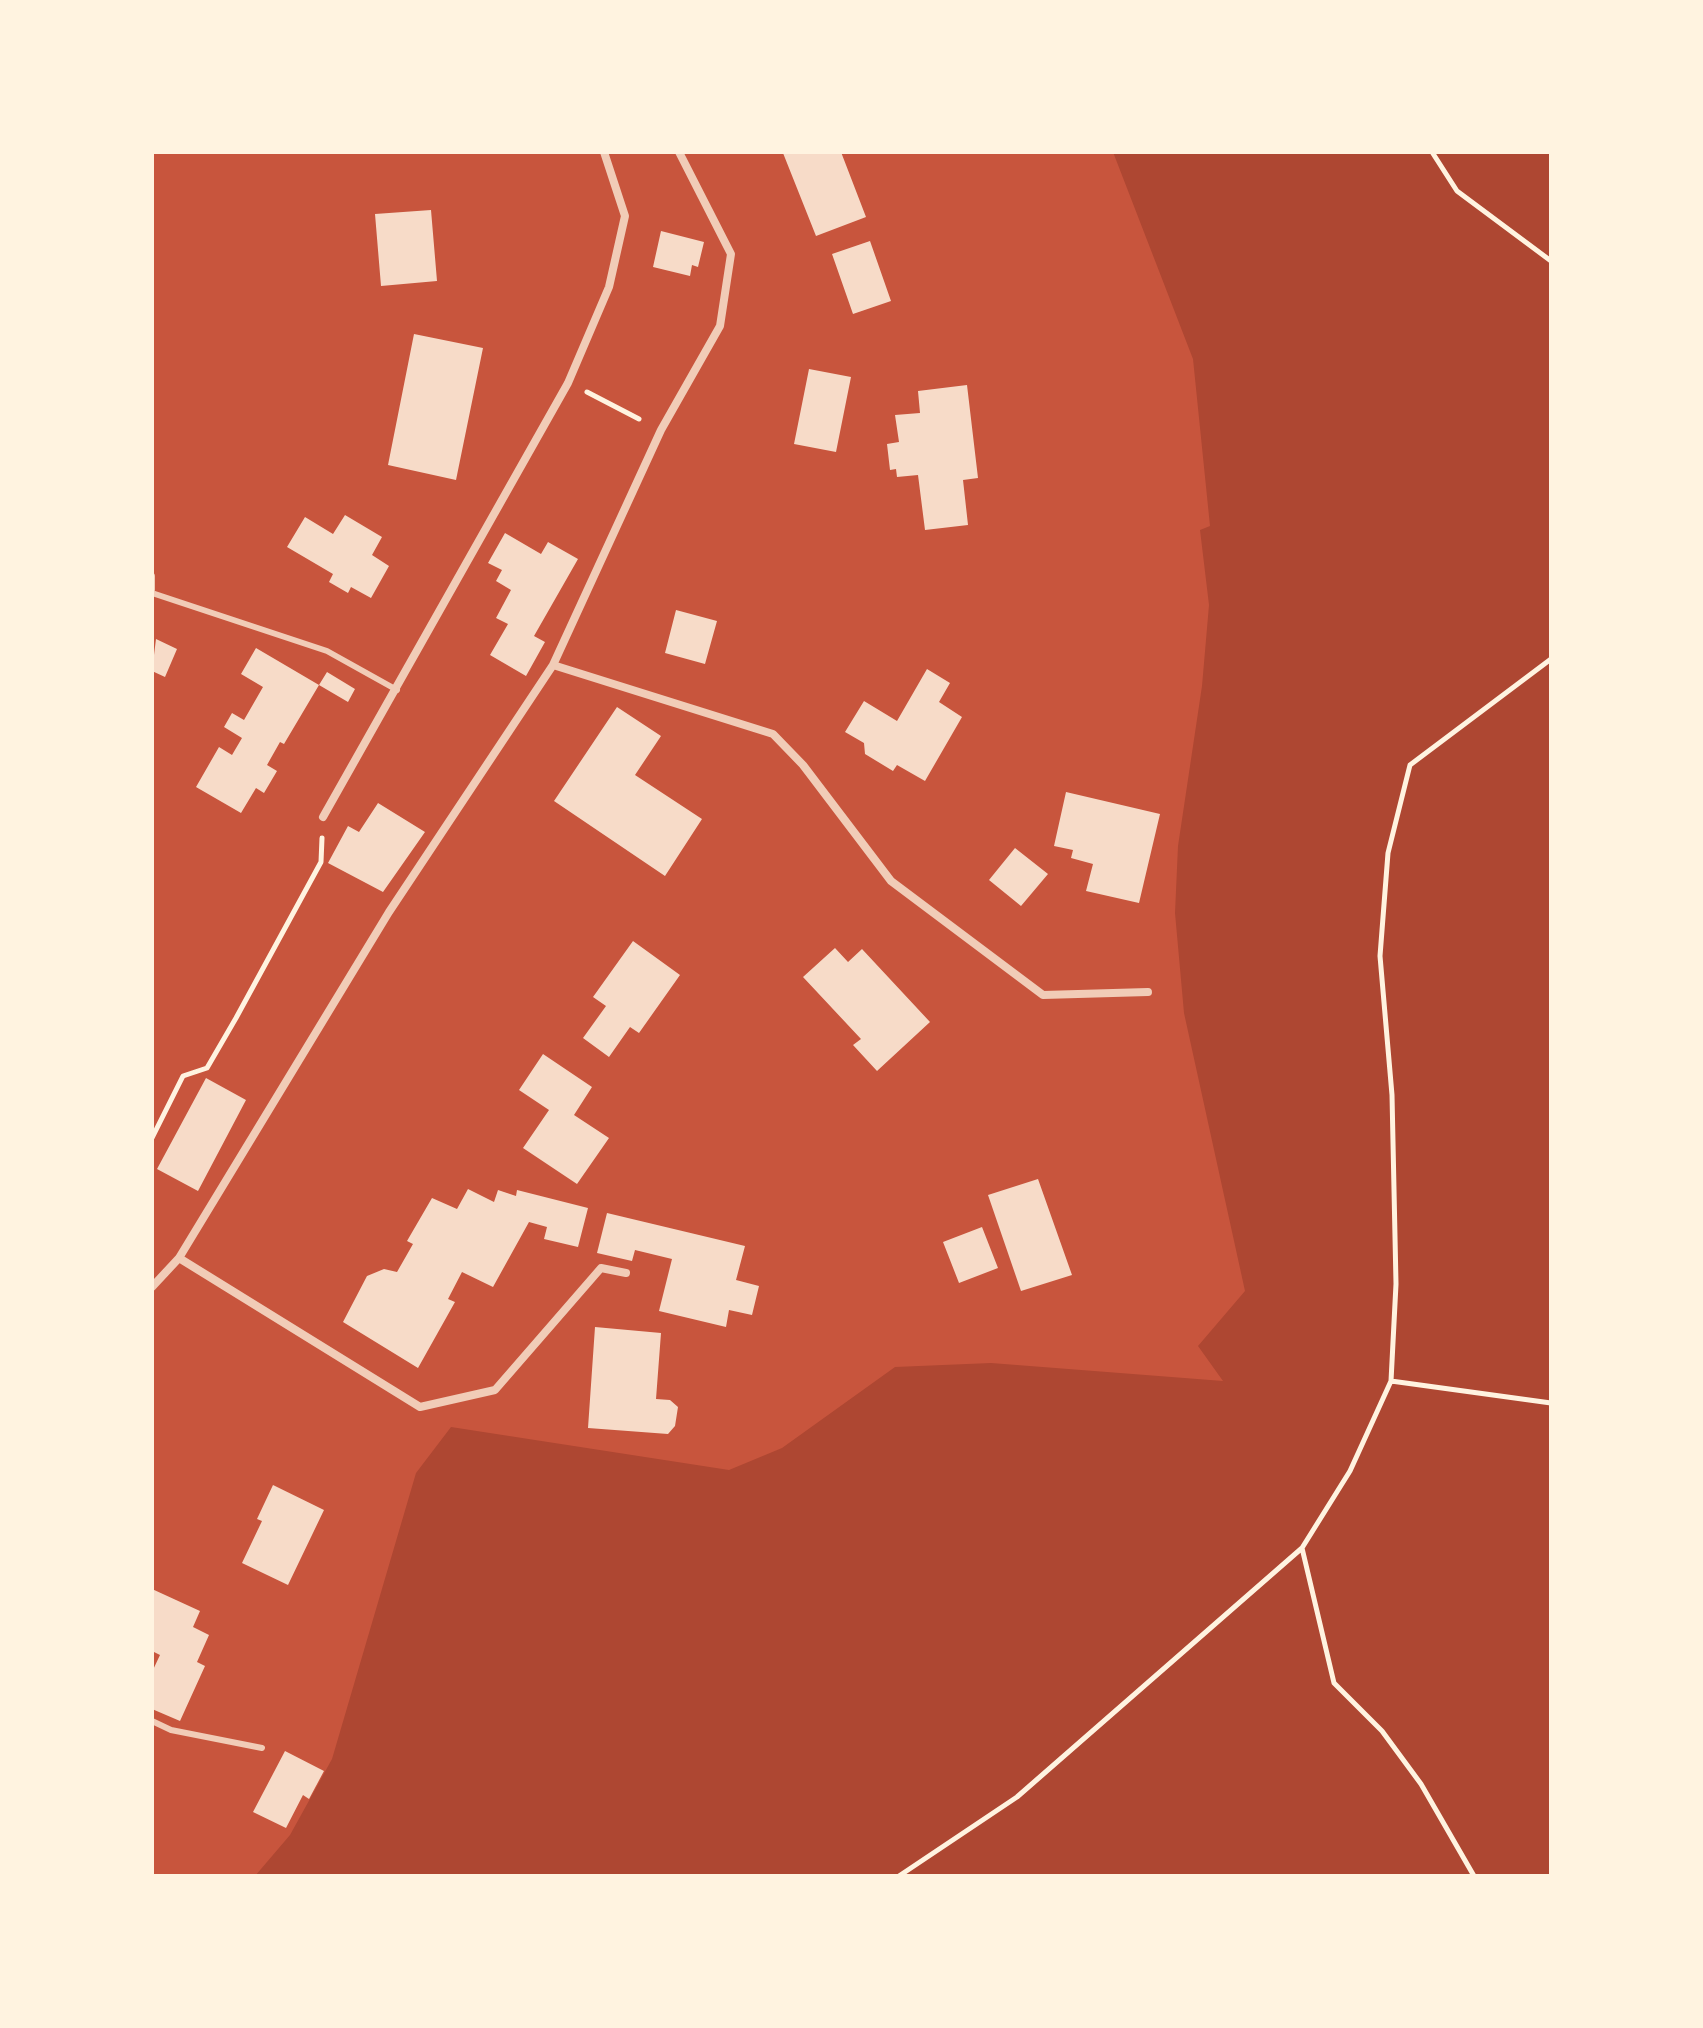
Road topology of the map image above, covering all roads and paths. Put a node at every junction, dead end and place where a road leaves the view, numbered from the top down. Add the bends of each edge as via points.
1 (604, 152) edge
2 (679, 152) edge
3 (1432, 152) edge
4 (1551, 261) edge
5 (568, 383) junction
6 (661, 430) junction
7 (152, 576) edge
8 (152, 591) edge
9 (1551, 659) edge
10 (553, 665) junction
11 (397, 690) junction
12 (323, 817) joint
13 (1148, 992) dead end
14 (152, 1138) edge
15 (179, 1258) junction
16 (626, 1273) dead end
17 (152, 1287) edge
18 (1391, 1381) junction
19 (1551, 1403) edge
20 (1302, 1548) junction
21 (152, 1721) edge
22 (262, 1748) dead end
23 (899, 1876) edge
24 (1474, 1876) edge

1 - 5 street via 625,216 620,250
2 - 6 street via 731,254 720,326
3 - 4 path via 1457,191
5 - 6 path
5 - 11 street
6 - 10 street
7 - 8 lane
8 - 11 lane via 327,651
9 - 18 path via 1410,765 1388,853 1380,956 1393,1110 1396,1284
10 - 13 street via 773,734 891,881 1043,995
10 - 15 street via 389,912
11 - 12 street
12 - 14 path via 321,862 207,1068 183,1076
15 - 16 street via 420,1407 495,1390 601,1268
15 - 17 street
18 - 19 path
18 - 20 path via 1350,1471
20 - 23 path via 1017,1797
20 - 24 path via 1334,1683 1421,1784
21 - 22 lane via 171,1730

